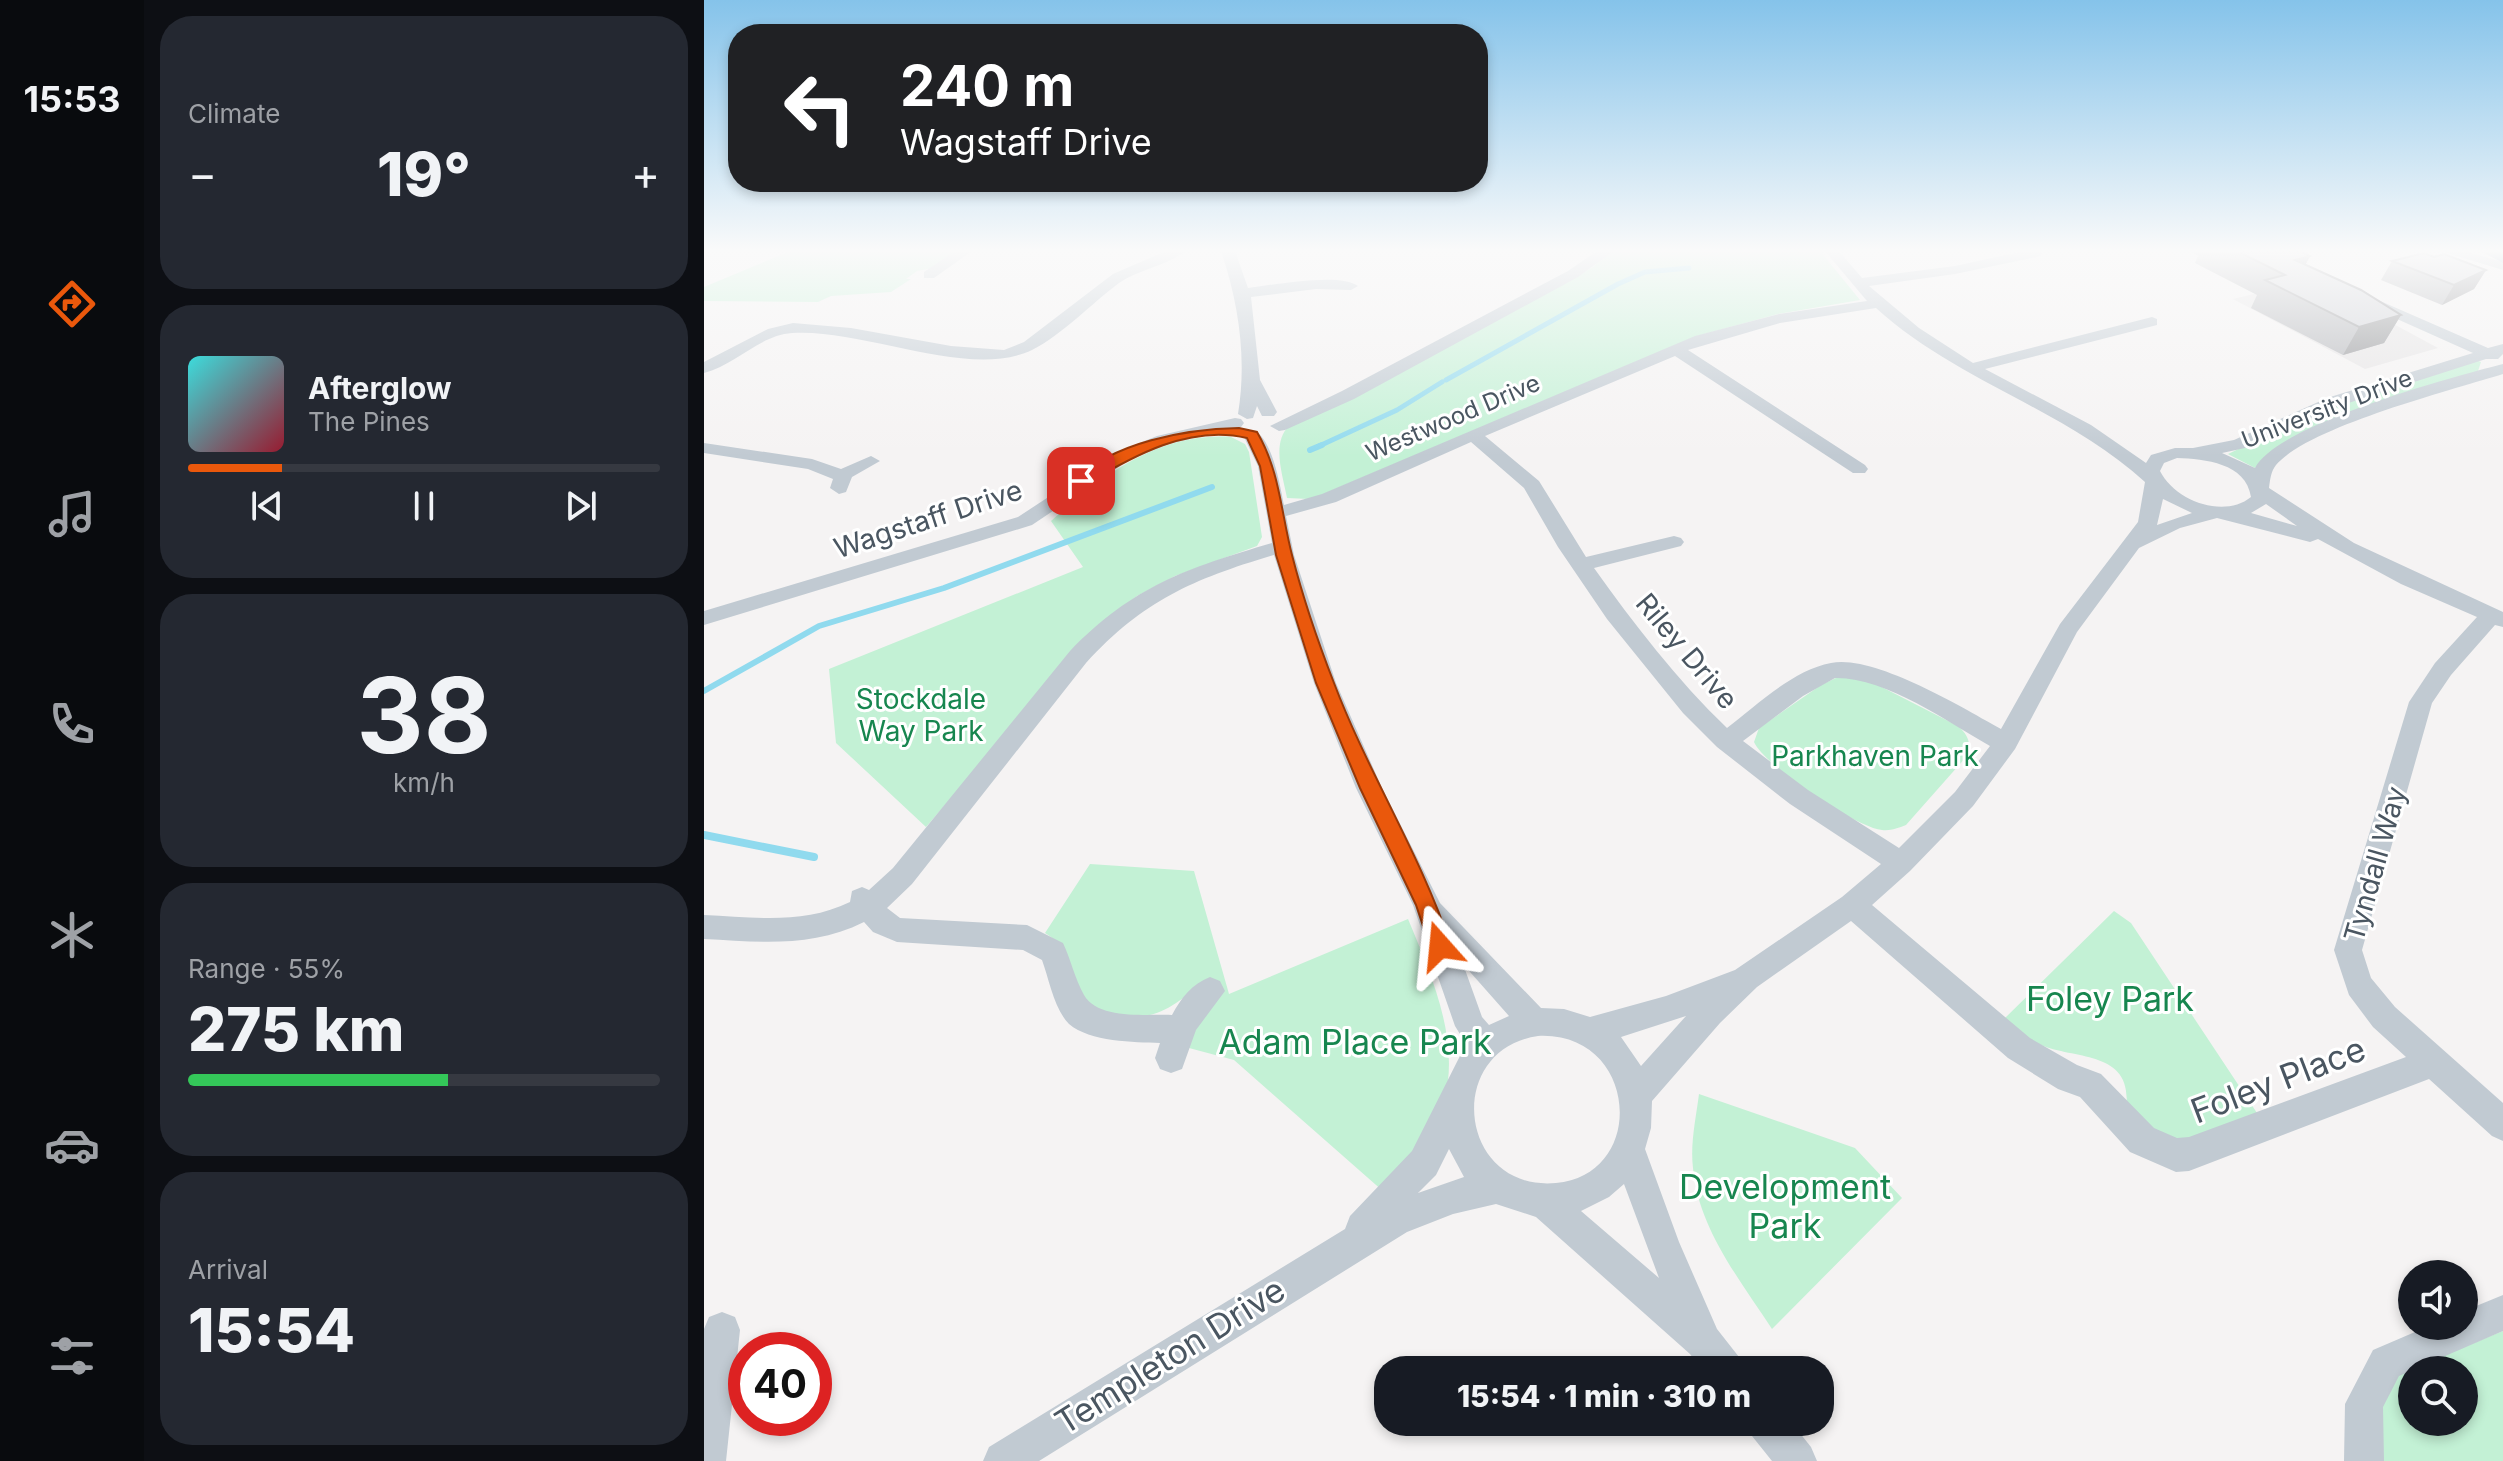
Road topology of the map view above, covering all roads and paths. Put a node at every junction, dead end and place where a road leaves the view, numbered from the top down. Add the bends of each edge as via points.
1 (1063, 319) edge
2 (1246, 319) edge
3 (1489, 319) edge
4 (1782, 319) edge
5 (1900, 319) edge
6 (2151, 319) edge
7 (2406, 319) edge
8 (1676, 349) junction
9 (2490, 353) edge
10 (2503, 366) edge
11 (704, 368) edge
12 (1971, 368) junction
13 (1252, 380) junction
14 (1274, 420) junction
15 (2081, 424) junction
16 (1243, 426) junction
17 (1473, 435) junction
18 (704, 448) edge
19 (2191, 453) junction
20 (871, 461) dead end
21 (1267, 466) junction
22 (1859, 469) dead end
23 (2153, 480) junction
24 (2261, 489) junction
25 (2221, 512) junction
26 (1275, 513) junction
27 (1674, 542) dead end
28 (2339, 544) junction
29 (2134, 545) junction
30 (1283, 550) junction
31 (1581, 565) junction
32 (704, 618) edge
33 (2497, 618) edge
34 (1726, 741) junction
35 (2006, 743) junction
36 (1901, 863) junction
37 (865, 903) junction
38 (1427, 905) junction
39 (1852, 905) junction
40 (704, 927) edge
41 (1747, 978) junction
42 (1210, 991) dead end
43 (1534, 1022) junction
44 (1591, 1031) junction
45 (1487, 1046) junction
46 (2433, 1062) junction
47 (1636, 1095) junction
48 (1459, 1098) junction
49 (2503, 1125) edge
50 (1628, 1148) junction
51 (1496, 1187) junction
52 (1544, 1201) junction
53 (1338, 1252) junction
54 (2503, 1313) edge
55 (722, 1330) dead end
56 (1714, 1356) edge
57 (1777, 1436) edge
58 (706, 1461) edge
59 (1003, 1461) edge
60 (1797, 1461) edge
61 (2364, 1461) edge

1 - 11 street via 1030,345 1006,355 793,328 773,332
2 - 13 street
3 - 14 street, Wagstaff Drive via 1330,404
4 - 8 street, Westwood Drive
5 - 12 street
6 - 12 street via 2160,327
7 - 9 street
8 - 17 street, Westwood Drive
8 - 22 street
9 - 10 street
9 - 19 street, University Drive via 2333,402 2239,444
10 - 24 street, University Drive via 2352,417 2290,446 2266,464
12 - 15 street
13 - 14 street
13 - 16 street
14 - 16 street, Wagstaff Drive
14 - 21 street
15 - 19 street
15 - 23 street via 2115,445
16 - 21 street
16 - 32 street, Wagstaff Drive via 1163,440 1123,456 1025,521
17 - 26 street, Westwood Drive via 1329,498
17 - 31 street, Riley Drive via 1532,485
18 - 20 street via 812,464 841,482
19 - 23 street via 2157,459
19 - 24 street via 2242,468
21 - 26 street
23 - 25 street via 2174,499
23 - 29 street via 2151,515
24 - 25 street via 2257,504
24 - 28 street
25 - 28 street
25 - 29 street via 2173,524
26 - 30 street
27 - 31 street
28 - 33 street
29 - 35 street via 2068,629
30 - 37 street via 1229,562 1171,584 1109,624 912,867 894,887
30 - 38 street via 1325,683
31 - 34 street, Riley Drive via 1662,675
33 - 46 street, Tyndall Way via 2443,669 2421,702 2348,950 2359,985 2384,1017
34 - 35 street via 1821,675 1849,668
34 - 36 street, Riley Drive via 1799,797
35 - 36 street via 1964,799
36 - 39 street
37 - 40 street via 812,928
37 - 42 street via 883,923 909,933 1027,938 1053,952 1081,1015 1176,1044 1192,1007
38 - 43 street
38 - 45 street via 1470,1026
39 - 41 street
39 - 46 street, Foley Place via 2019,1048 2090,1085 2142,1140 2176,1155
41 - 44 street via 1667,1010
41 - 47 street
43 - 44 street via 1563,1022
43 - 45 street
44 - 47 street via 1621,1058
45 - 48 street via 1469,1070
46 - 49 street, Tyndall Way
47 - 50 street
48 - 51 street via 1458,1127 1467,1155
48 - 53 street, Templeton Drive via 1424,1163
50 - 52 street via 1591,1187
50 - 56 street via 1663,1246
51 - 52 street
51 - 53 street, Templeton Drive via 1396,1219
52 - 56 street
53 - 59 street, Templeton Drive
54 - 61 street via 2386,1363 2364,1404
55 - 58 street
57 - 60 street

